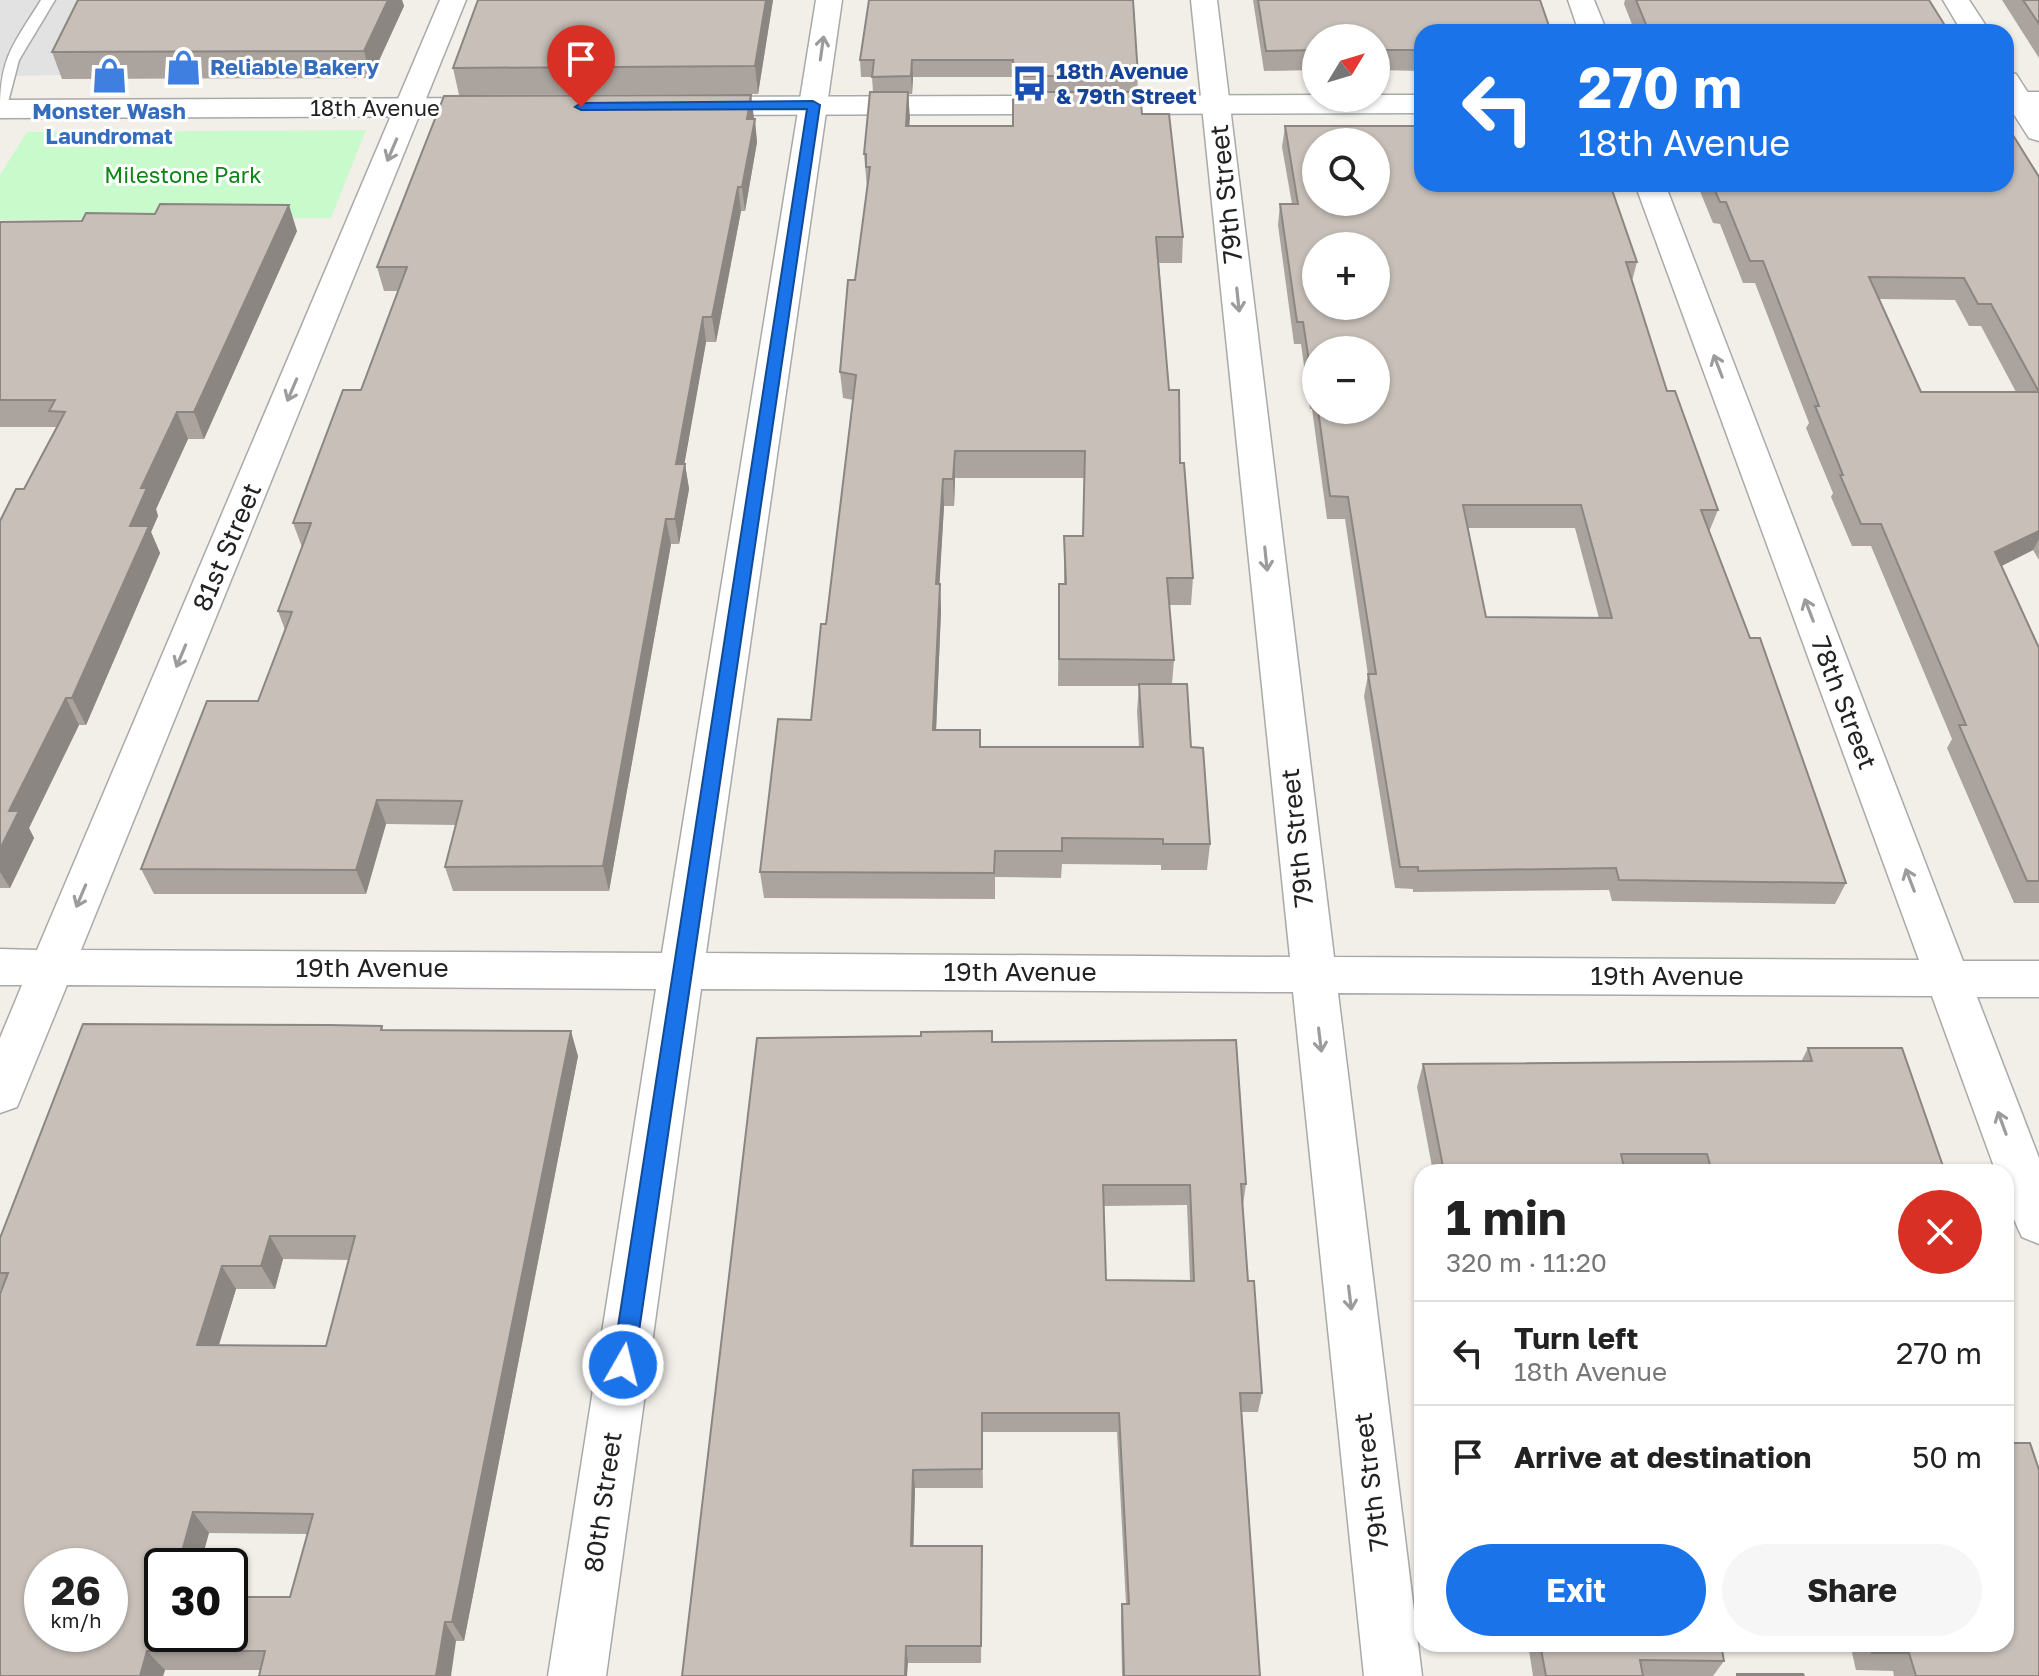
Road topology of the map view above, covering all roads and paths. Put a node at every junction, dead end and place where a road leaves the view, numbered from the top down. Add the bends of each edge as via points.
1 (48, 0) edge
2 (453, 0) edge
3 (829, 0) edge
4 (1204, 0) edge
5 (1581, 0) edge
6 (1956, 0) edge
7 (1590, 24) edge
8 (1971, 24) edge
9 (2018, 95) edge
10 (1216, 103) junction
11 (1414, 104) edge
12 (813, 105) junction
13 (657, 106) edge
14 (410, 107) junction
15 (521, 107) edge
16 (0, 108) edge
17 (2039, 132) edge
18 (1653, 192) edge
19 (0, 967) edge
20 (52, 967) junction
21 (681, 970) junction
22 (1312, 975) junction
23 (1947, 978) junction
24 (2039, 979) edge
25 (0, 1093) edge
26 (2039, 1222) edge
27 (577, 1676) edge
28 (1393, 1676) edge

1 - 16 lane via 12,60
2 - 14 street, 81st Street
12 -> 3 street, 80th Street
4 - 10 street, 79th Street
5 - 7 street
6 - 8 street
9 - 17 street
10 - 11 street
10 - 12 street
10 -> 22 street, 79th Street
12 - 13 street
12 - 21 street, 80th Street
14 - 15 street, 18th Avenue
14 - 16 street, 18th Avenue
14 -> 20 street, 81st Street
23 -> 18 street, 78th Street
19 - 20 street, 19th Avenue
20 - 21 street, 19th Avenue
20 - 25 street, 81st Street
21 - 22 street, 19th Avenue
21 - 27 street, 80th Street
22 - 23 street, 19th Avenue
22 -> 28 street, 79th Street
23 - 24 street, 19th Avenue
26 -> 23 street, 78th Street

